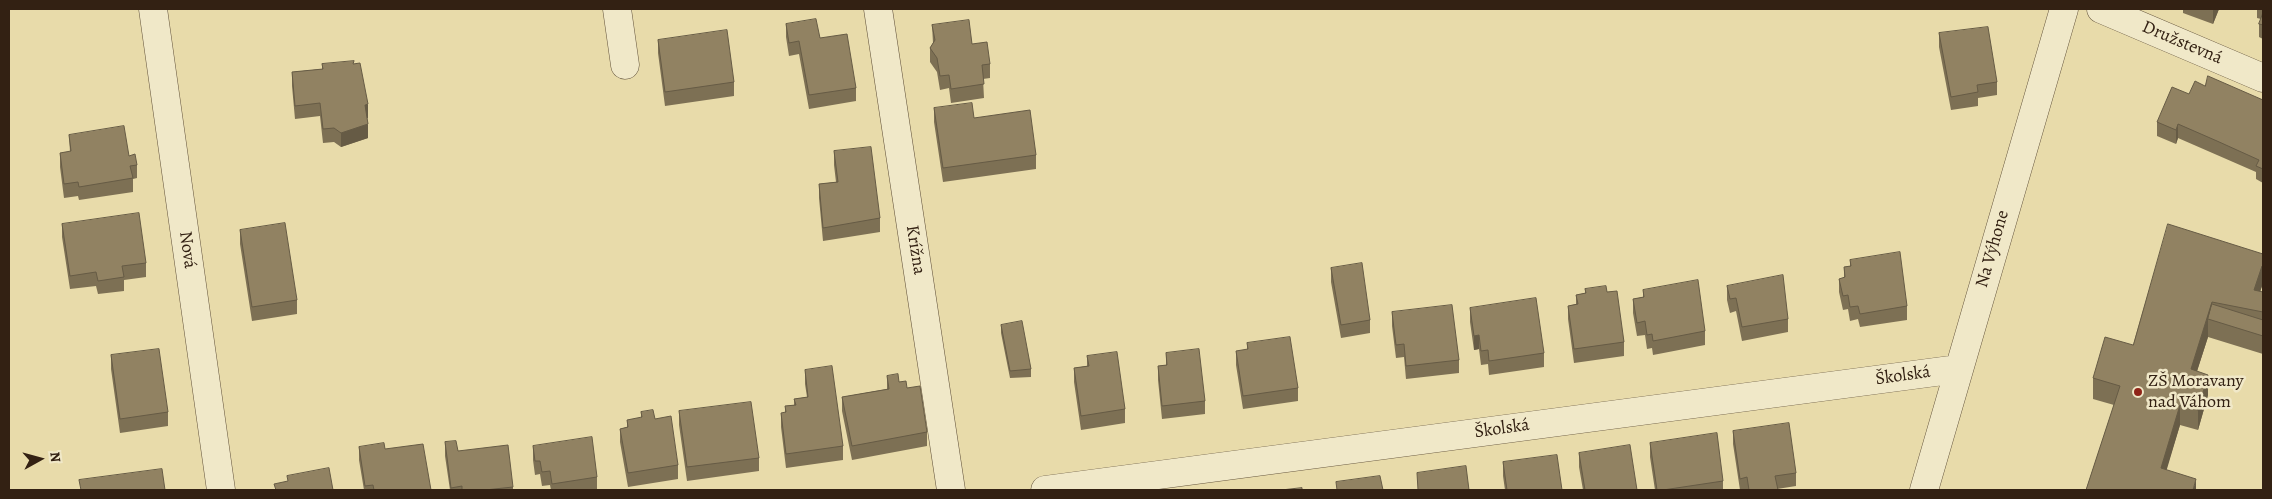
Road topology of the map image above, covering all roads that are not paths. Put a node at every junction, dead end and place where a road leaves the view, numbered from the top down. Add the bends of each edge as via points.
1 (153, 9) edge
2 (618, 9) edge
3 (878, 9) edge
4 (2064, 9) edge
5 (2101, 9) edge
6 (625, 65) dead end
7 (2263, 78) edge
8 (1958, 369) junction
9 (221, 490) edge
10 (951, 490) edge
11 (1045, 490) edge
12 (1924, 490) edge

1 - 9 street, Nová
2 - 6 street
3 - 10 street, Krížna
4 - 8 street, Na Výhone
5 - 7 street, Družstevná
8 - 11 street, Školská
8 - 12 street, Na Výhone

